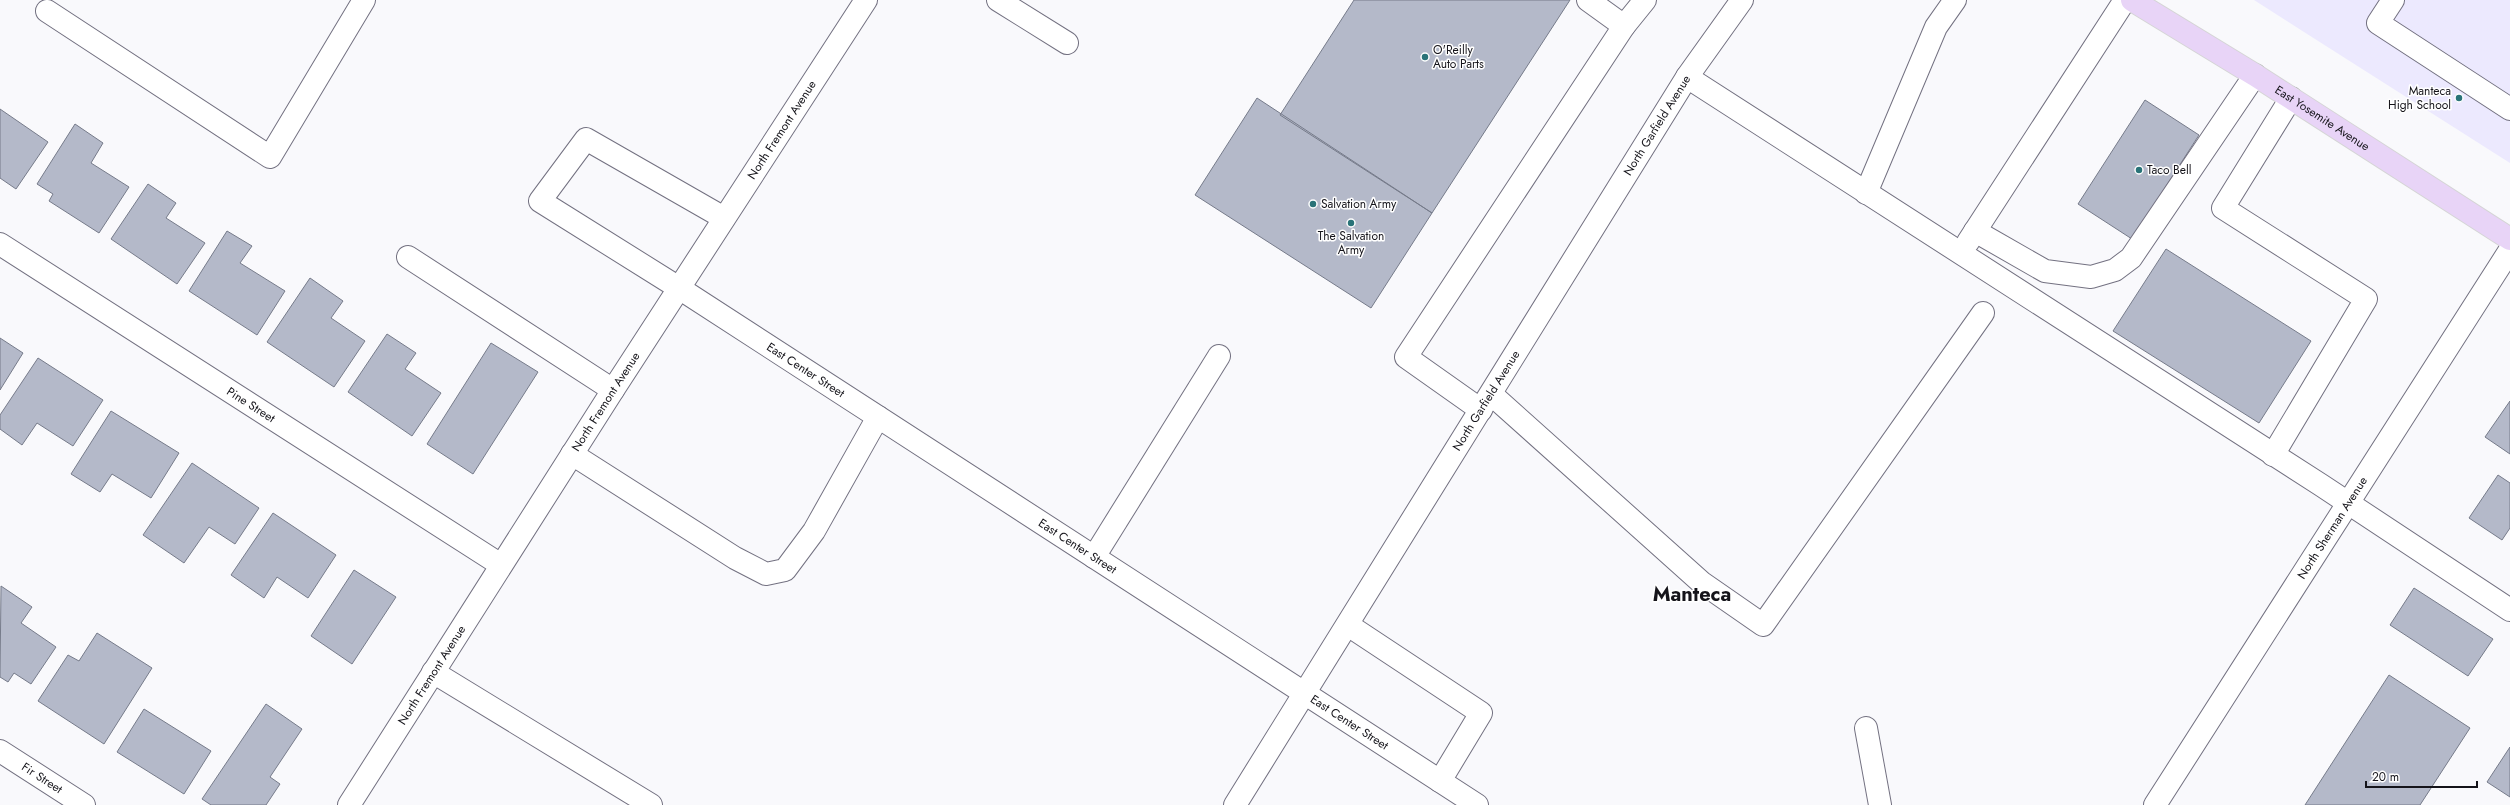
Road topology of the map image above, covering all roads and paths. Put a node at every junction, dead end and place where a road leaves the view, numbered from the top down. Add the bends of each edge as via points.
1 (364, 0) edge
2 (866, 0) edge
3 (998, 0) edge
4 (1588, 0) edge
5 (1645, 0) edge
6 (1742, 0) edge
7 (1955, 0) edge
8 (2125, 0) edge
9 (2132, 0) edge
10 (2393, 0) edge
11 (47, 11) dead end
12 (1624, 26) junction
13 (1067, 43) dead end
14 (2255, 75) junction
15 (1687, 77) junction
16 (2291, 98) junction
17 (2510, 109) edge
18 (1866, 193) junction
19 (724, 218) junction
20 (1975, 231) junction
21 (2510, 239) edge
22 (0, 244) edge
23 (2510, 250) edge
24 (1961, 254) junction
25 (408, 257) dead end
26 (679, 288) junction
27 (1983, 312) dead end
28 (1219, 356) dead end
29 (613, 390) junction
30 (1486, 402) junction
31 (878, 417) junction
32 (572, 454) junction
33 (2273, 455) junction
34 (2348, 503) junction
35 (1094, 557) junction
36 (501, 565) junction
37 (2510, 610) edge
38 (1348, 625) junction
39 (433, 672) junction
40 (1306, 694) junction
41 (1866, 728) dead end
42 (0, 751) edge
43 (1440, 781) junction
44 (84, 805) edge
45 (349, 805) edge
46 (651, 805) edge
47 (1235, 805) edge
48 (1477, 805) edge
49 (1880, 805) edge
50 (2155, 805) edge

1 - 11 street via 270,157
2 - 19 street, North Fremont Avenue
3 - 13 street
4 - 12 street
5 - 12 street
6 - 15 street, North Garfield Avenue
7 - 18 street via 1936,27
8 - 20 street
9 - 14 main road, East Yosemite Avenue
10 - 17 street via 2378,23
12 - 30 street via 1406,357
14 - 16 main road, East Yosemite Avenue
14 - 20 street via 2132,258 2115,270 2091,277 2045,271
15 - 18 street
15 - 30 street, North Garfield Avenue
16 - 21 main road, East Yosemite Avenue
16 - 33 street via 2223,208 2366,299
18 - 24 street
19 - 26 street, North Fremont Avenue
19 - 26 street, East Center Street via 586,139 540,201
20 - 24 street
22 - 36 street, Pine Street
23 - 34 street, North Sherman Avenue
24 - 33 street
25 - 29 street
26 - 29 street, North Fremont Avenue
26 - 31 street, East Center Street
27 - 30 street via 1763,625 1701,582
28 - 35 street
29 - 32 street, North Fremont Avenue
30 - 38 street, North Garfield Avenue
31 - 32 street via 814,531 784,570 766,574 735,558
31 - 35 street, East Center Street
32 - 36 street, North Fremont Avenue
33 - 34 street
34 - 37 street
34 - 50 street, North Sherman Avenue
35 - 40 street, East Center Street
36 - 39 street, North Fremont Avenue
38 - 40 street, North Garfield Avenue
38 - 43 street via 1481,713
39 - 45 street, North Fremont Avenue
39 - 46 street
40 - 43 street, East Center Street
40 - 47 street, North Garfield Avenue
41 - 49 street
42 - 44 street, Fir Street
43 - 48 street, East Center Street

